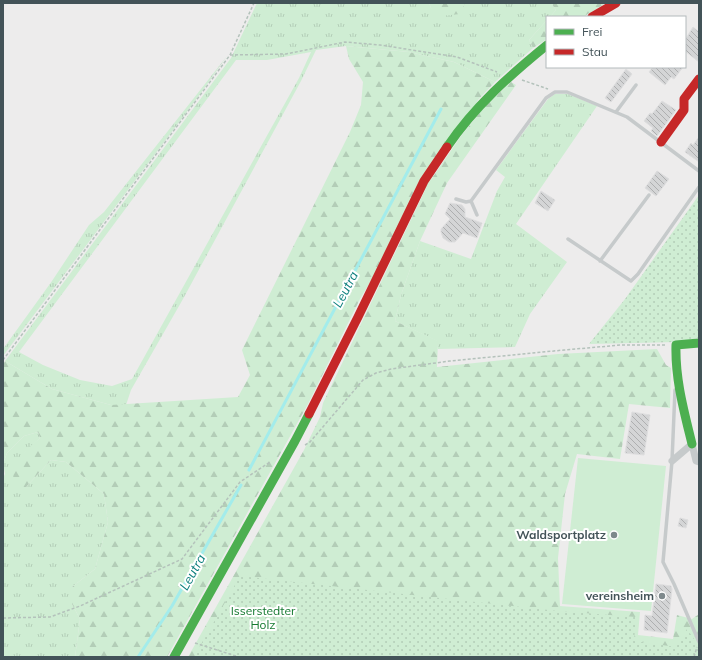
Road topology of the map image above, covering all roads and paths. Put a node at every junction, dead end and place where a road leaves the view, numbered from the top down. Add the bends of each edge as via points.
1 (254, 3) edge
2 (616, 3) edge
3 (594, 16) edge
4 (546, 46) edge
5 (230, 55) junction
6 (509, 76) junction
7 (699, 79) edge
8 (636, 85) dead end
9 (555, 92) junction
10 (616, 112) junction
11 (661, 142) junction
12 (699, 171) edge
13 (699, 187) edge
14 (649, 195) dead end
15 (456, 199) dead end
16 (471, 201) junction
17 (477, 216) dead end
18 (568, 239) dead end
19 (600, 261) junction
20 (699, 343) edge
21 (676, 350) junction
22 (3, 360) edge
23 (676, 371) junction
24 (295, 441) junction
25 (692, 444) junction
26 (272, 460) dead end
27 (672, 461) junction
28 (699, 462) edge
29 (3, 618) edge
30 (183, 640) junction
31 (698, 642) edge
32 (174, 657) edge
33 (239, 657) edge
34 (694, 657) edge

1 - 5 path
2 - 3 main road
4 - 6 main road
5 - 6 path via 286,54 344,42 457,56
5 - 22 path
6 - 9 path
6 - 24 main road via 482,102 457,132 424,181
7 - 11 main road via 684,99 684,110
8 - 10 lane
9 - 10 lane via 567,92
9 - 16 lane via 546,98
10 - 11 lane
11 - 12 lane
13 - 19 lane via 631,282
14 - 19 lane
15 - 16 lane
16 - 17 lane
18 - 19 lane
20 - 21 main road
21 - 23 main road
21 - 24 path via 621,345 391,369 362,380 310,442 305,445
23 - 25 main road
23 - 27 lane
24 - 30 main road
25 - 27 street
25 - 28 street via 696,461
26 - 29 path via 240,482 182,559 50,617
27 - 31 lane via 663,562
30 - 32 main road
30 - 33 path
31 - 34 path

